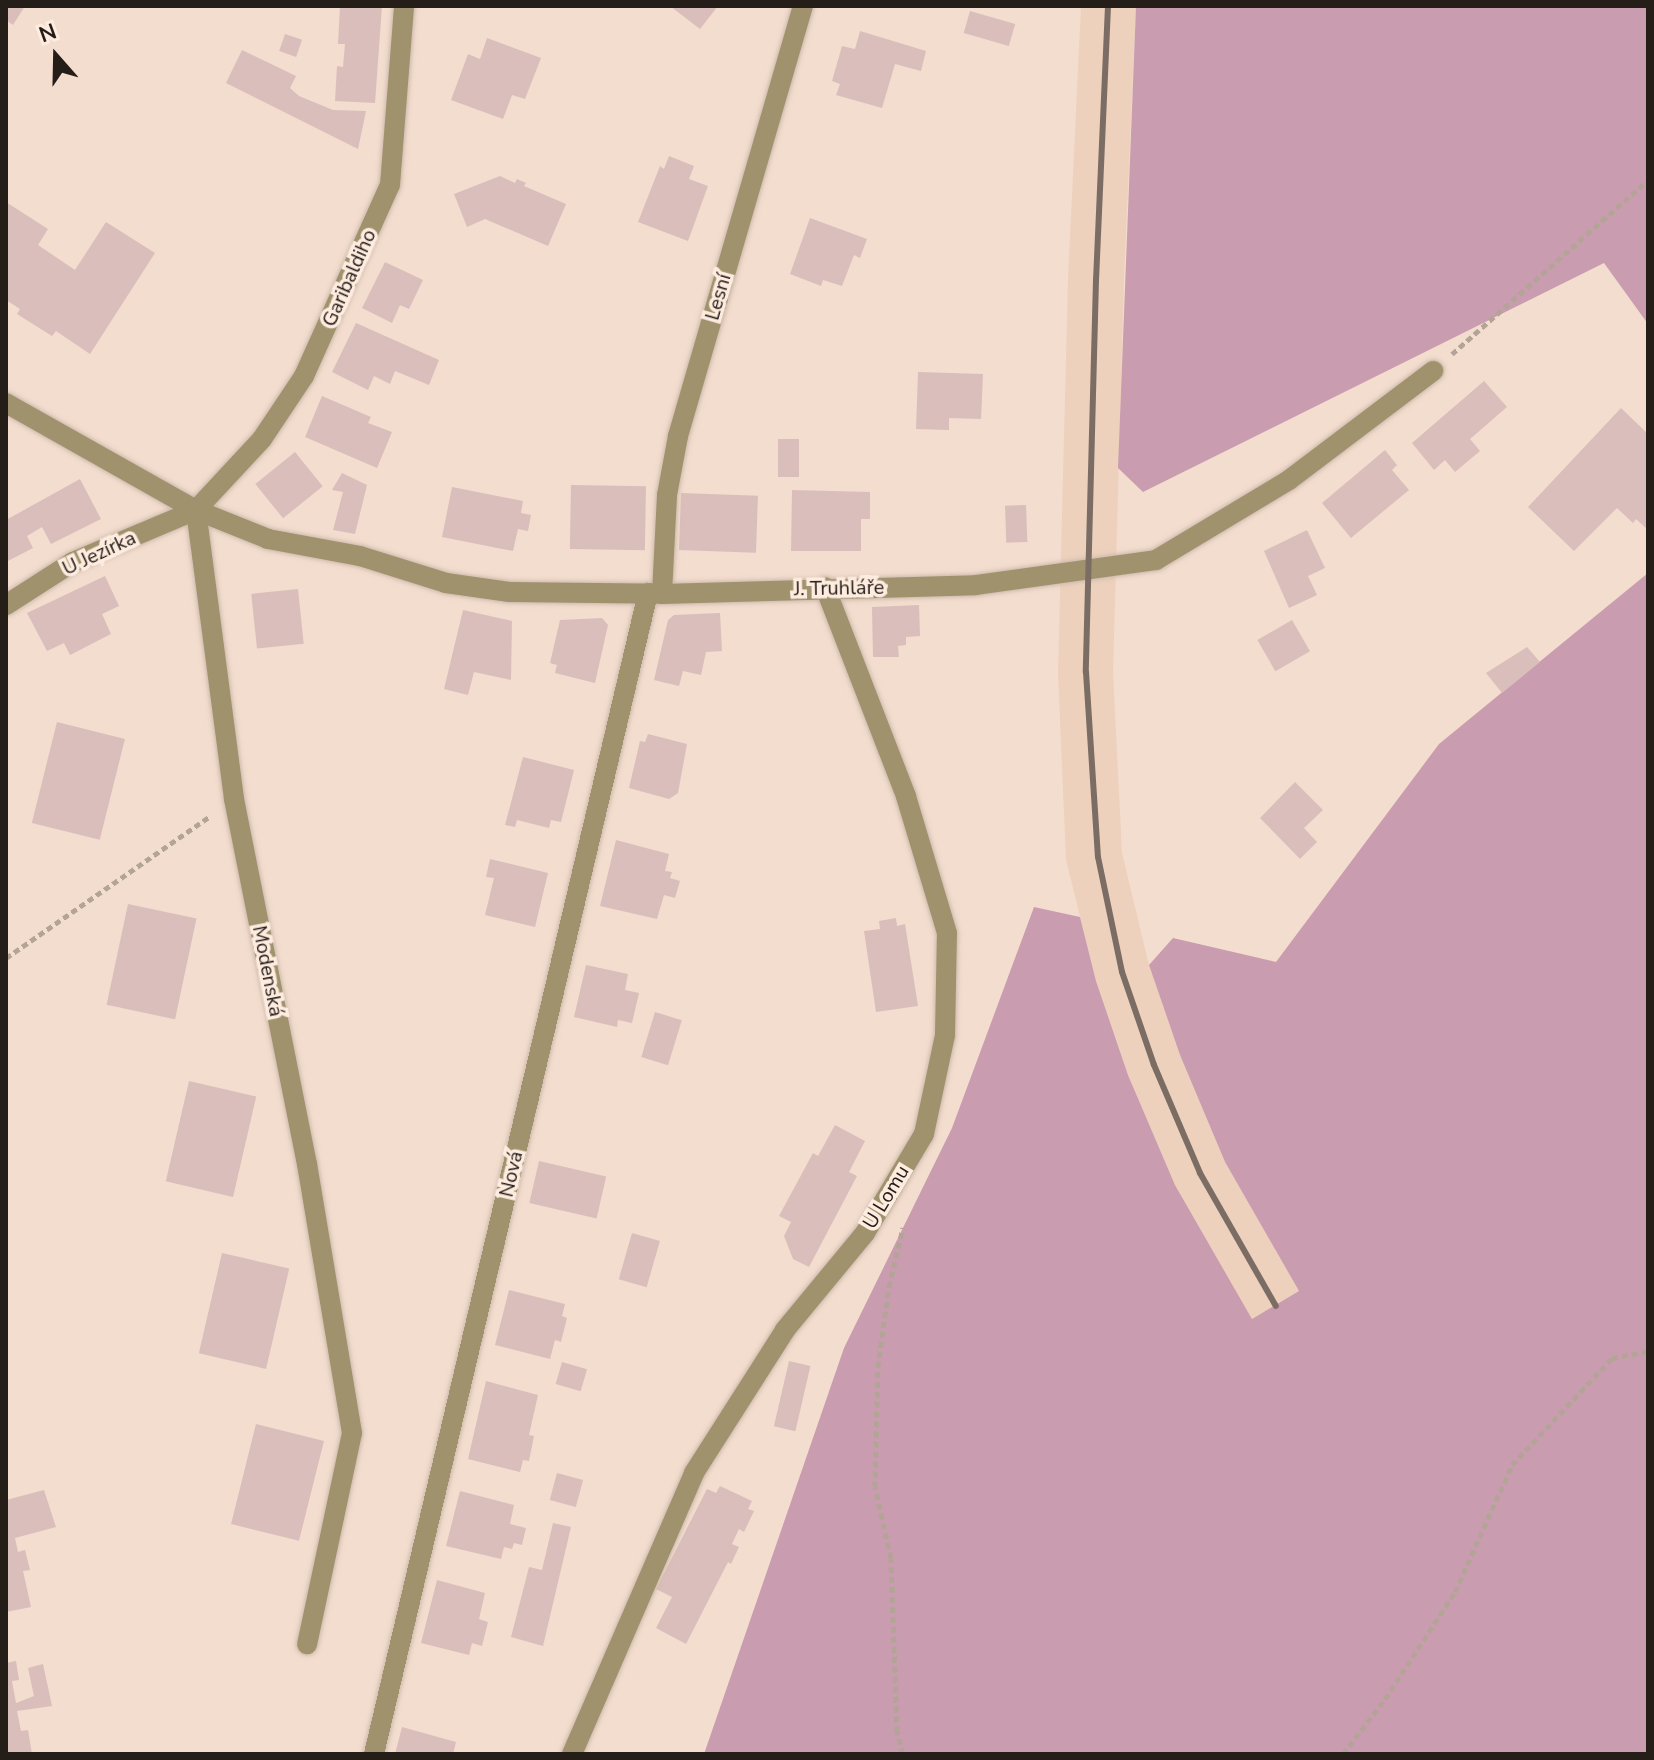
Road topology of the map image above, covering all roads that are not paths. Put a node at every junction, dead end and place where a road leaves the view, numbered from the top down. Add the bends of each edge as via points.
1 (404, 6) edge
2 (803, 6) edge
3 (1433, 371) road end
4 (6, 403) edge
5 (196, 510) junction
6 (825, 587) junction
7 (655, 594) junction
8 (6, 605) edge
9 (307, 1644) dead end
10 (374, 1754) edge
11 (572, 1754) edge

1 - 5 street, Garibaldiho via 390,185 384,200 304,376 262,439
2 - 7 street, Lesní via 678,436
3 - 6 street, J. Truhláře via 1289,480 1156,560 976,585
4 - 5 street
5 - 7 street, J. Truhláře via 268,539 360,556 446,583 509,592
5 - 8 street, U Jezírka via 73,562
5 - 9 street, Modenská via 234,799 307,1164 352,1433
6 - 7 street, J. Truhláře
6 - 11 street, U Lomu via 906,796 947,933 945,1035 924,1134 865,1233 785,1330 694,1473
7 - 10 street, Nová

